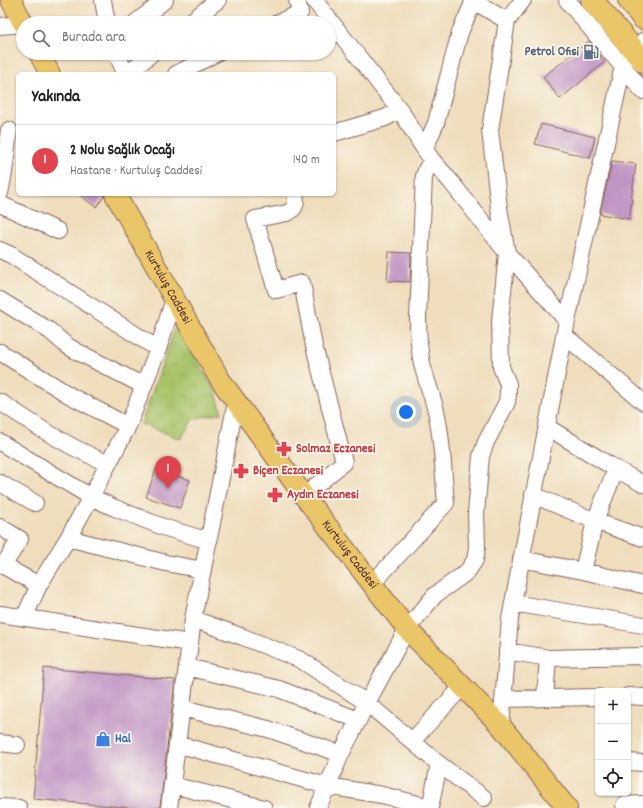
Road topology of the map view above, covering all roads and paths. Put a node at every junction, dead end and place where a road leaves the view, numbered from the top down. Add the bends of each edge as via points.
1 (11, 0) edge
2 (105, 0) edge
3 (165, 0) edge
4 (218, 0) edge
5 (297, 0) edge
6 (314, 0) edge
7 (523, 0) edge
8 (567, 0) edge
9 (592, 0) edge
10 (629, 0) edge
11 (473, 1) edge
12 (19, 16) edge
13 (106, 16) edge
14 (144, 16) edge
15 (197, 16) edge
16 (293, 16) edge
17 (327, 16) edge
18 (643, 18) edge
19 (507, 21) junction
20 (16, 24) edge
21 (0, 26) edge
22 (336, 28) edge
23 (636, 54) edge
24 (43, 60) edge
25 (120, 60) edge
26 (144, 60) edge
27 (203, 60) edge
28 (49, 72) edge
29 (126, 72) edge
30 (129, 72) edge
31 (180, 72) edge
32 (643, 92) edge
33 (400, 110) junction
34 (9, 130) dead end
35 (336, 132) edge
36 (422, 147) junction
37 (432, 160) junction
38 (0, 193) edge
39 (116, 196) edge
40 (295, 196) edge
41 (0, 204) edge
42 (58, 231) dead end
43 (0, 250) edge
44 (507, 253) junction
45 (174, 299) junction
46 (0, 300) edge
47 (566, 328) junction
48 (158, 348) junction
49 (0, 352) edge
50 (144, 386) junction
51 (0, 402) edge
52 (236, 402) junction
53 (643, 402) edge
54 (128, 426) junction
55 (547, 426) junction
56 (0, 442) edge
57 (108, 464) junction
58 (616, 469) junction
59 (0, 483) edge
60 (643, 484) edge
61 (534, 495) junction
62 (91, 496) junction
63 (304, 496) junction
64 (35, 503) dead end
65 (595, 521) junction
66 (0, 527) edge
67 (68, 538) junction
68 (643, 538) edge
69 (209, 540) junction
70 (521, 559) junction
71 (2, 565) edge
72 (203, 570) junction
73 (584, 571) junction
74 (39, 584) junction
75 (372, 584) junction
76 (643, 585) edge
77 (512, 603) junction
78 (0, 614) edge
79 (24, 618) junction
80 (193, 619) junction
81 (643, 625) edge
82 (407, 629) junction
83 (190, 643) junction
84 (507, 651) junction
85 (643, 657) edge
86 (548, 658) junction
87 (187, 667) junction
88 (463, 686) junction
89 (631, 696) edge
90 (595, 697) edge
91 (643, 697) edge
92 (545, 698) junction
93 (503, 699) junction
94 (367, 703) junction
95 (182, 708) junction
96 (358, 720) junction
97 (501, 726) junction
98 (412, 741) junction
99 (0, 743) edge
100 (177, 744) junction
101 (17, 745) dead end
102 (341, 754) junction
103 (631, 762) edge
104 (643, 763) edge
105 (439, 764) junction
106 (172, 785) junction
107 (327, 786) junction
108 (484, 798) dead end
109 (624, 802) edge
110 (643, 804) edge
111 (561, 806) edge
112 (0, 807) edge
113 (19, 808) edge
114 (169, 808) edge
115 (264, 808) edge
116 (318, 808) edge
117 (430, 808) edge

1 - 12 main road
2 - 13 street
3 - 14 street
4 - 15 street
5 - 16 street via 300,13
6 - 17 street
7 - 19 street
8 - 23 street
9 - 23 highway
10 - 18 highway
11 - 19 street
11 - 36 street via 460,32 436,123 428,142
19 - 44 street via 490,130
20 - 21 street
22 - 33 street
23 - 32 street
23 - 47 street
24 - 28 main road
25 - 29 street
26 - 30 street
27 - 31 street
33 - 35 street via 385,118
33 - 36 street
34 - 38 street
36 - 37 street
37 - 44 street
37 - 75 street via 424,176 418,333 422,365 440,432 446,503
39 - 45 main road, Kurtuluş Caddesi
40 - 63 street via 296,204 288,213 255,219 276,290 302,284 314,346 344,462
41 - 42 street
43 - 48 street
44 - 47 street
44 - 82 street via 500,321 501,367 508,384 508,394 507,402 481,456 475,560 467,572 435,595
45 - 48 street
45 - 52 main road, Kurtuluş Caddesi via 219,378
46 - 50 street via 50,331 76,351
47 - 53 street
47 - 55 street
48 - 50 street
49 - 54 street via 69,395
50 - 54 street
51 - 57 street via 73,447
52 - 63 main road, Kurtuluş Caddesi
52 - 69 street
54 - 57 street
55 - 58 street
55 - 61 street
56 - 62 street
57 - 62 street
58 - 60 street
58 - 65 street
59 - 64 street
61 - 65 street
61 - 70 street
62 - 67 street
62 - 69 street via 140,519
63 - 75 main road, Kurtuluş Caddesi
65 - 68 street
65 - 73 street
66 - 71 street via 20,539
67 - 72 street
67 - 74 street
69 - 72 street
70 - 73 street
70 - 77 street
71 - 74 street
72 - 80 street
73 - 76 street
74 - 79 street
75 - 82 main road, Kurtuluş Caddesi
77 - 81 street
77 - 84 street
78 - 79 street
79 - 83 street
80 - 83 street
80 - 94 street via 301,660
82 - 88 main road, Kurtuluş Caddesi
82 - 94 street
83 - 87 street
84 - 86 street
84 - 93 street
85 - 86 street
86 - 92 street
87 - 95 street
87 - 96 street via 279,689
88 - 97 main road, Kurtuluş Caddesi
88 - 98 street
89 - 91 street
90 - 92 street
92 - 93 street
93 - 97 street
94 - 96 street
94 - 98 street
95 - 100 street
95 - 102 street via 268,728
96 - 102 street
97 - 111 main road, Kurtuluş Caddesi
98 - 105 street
99 - 101 street
100 - 106 street
100 - 107 street
102 - 107 street
103 - 104 street
105 - 108 street
105 - 117 street
106 - 114 street
106 - 115 street
107 - 116 street
107 - 117 street via 382,794
109 - 110 street
112 - 113 street

